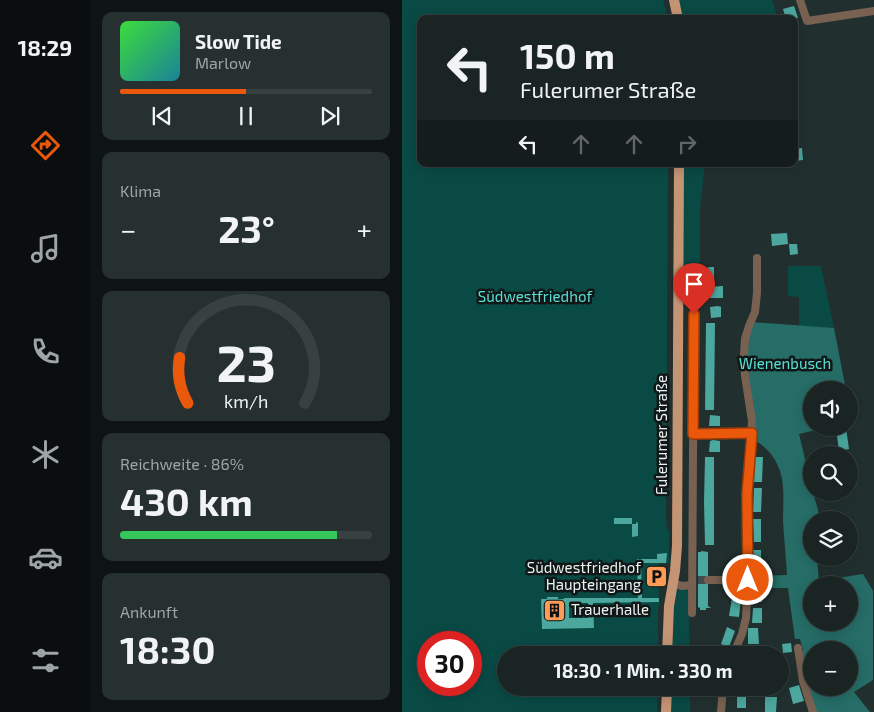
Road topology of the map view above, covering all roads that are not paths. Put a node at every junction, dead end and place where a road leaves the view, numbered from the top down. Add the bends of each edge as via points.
1 (674, 0) edge
2 (800, 0) edge
3 (874, 11) edge
4 (677, 15) edge
5 (679, 167) edge
6 (757, 258) dead end
7 (678, 288) junction
8 (752, 433) junction
9 (693, 434) junction
10 (708, 580) tunnel mouth
11 (748, 580) junction
12 (694, 582) junction
13 (673, 583) junction
14 (692, 613) dead end
15 (667, 646) edge
16 (737, 646) edge
17 (798, 648) dead end
18 (666, 696) edge
19 (722, 696) edge
20 (666, 712) edge
21 (721, 712) edge
22 (812, 712) edge

1 - 4 main road
2 - 3 street via 808,21
5 - 7 main road, Fulerumer Straße
6 - 8 street via 755,312 748,326 744,355
7 - 9 street, Fulerumer Straße via 694,294
7 - 13 main road, Fulerumer Straße via 677,546
8 - 9 street, Fulerumer Straße
8 - 11 street via 747,494
9 - 12 street, Fulerumer Straße
10 - 11 street
11 - 16 street via 746,618
12 - 13 street via 682,586
12 - 14 street, Fulerumer Straße
13 - 15 main road, Fulerumer Straße
17 - 22 street
18 - 20 main road
19 - 21 street

